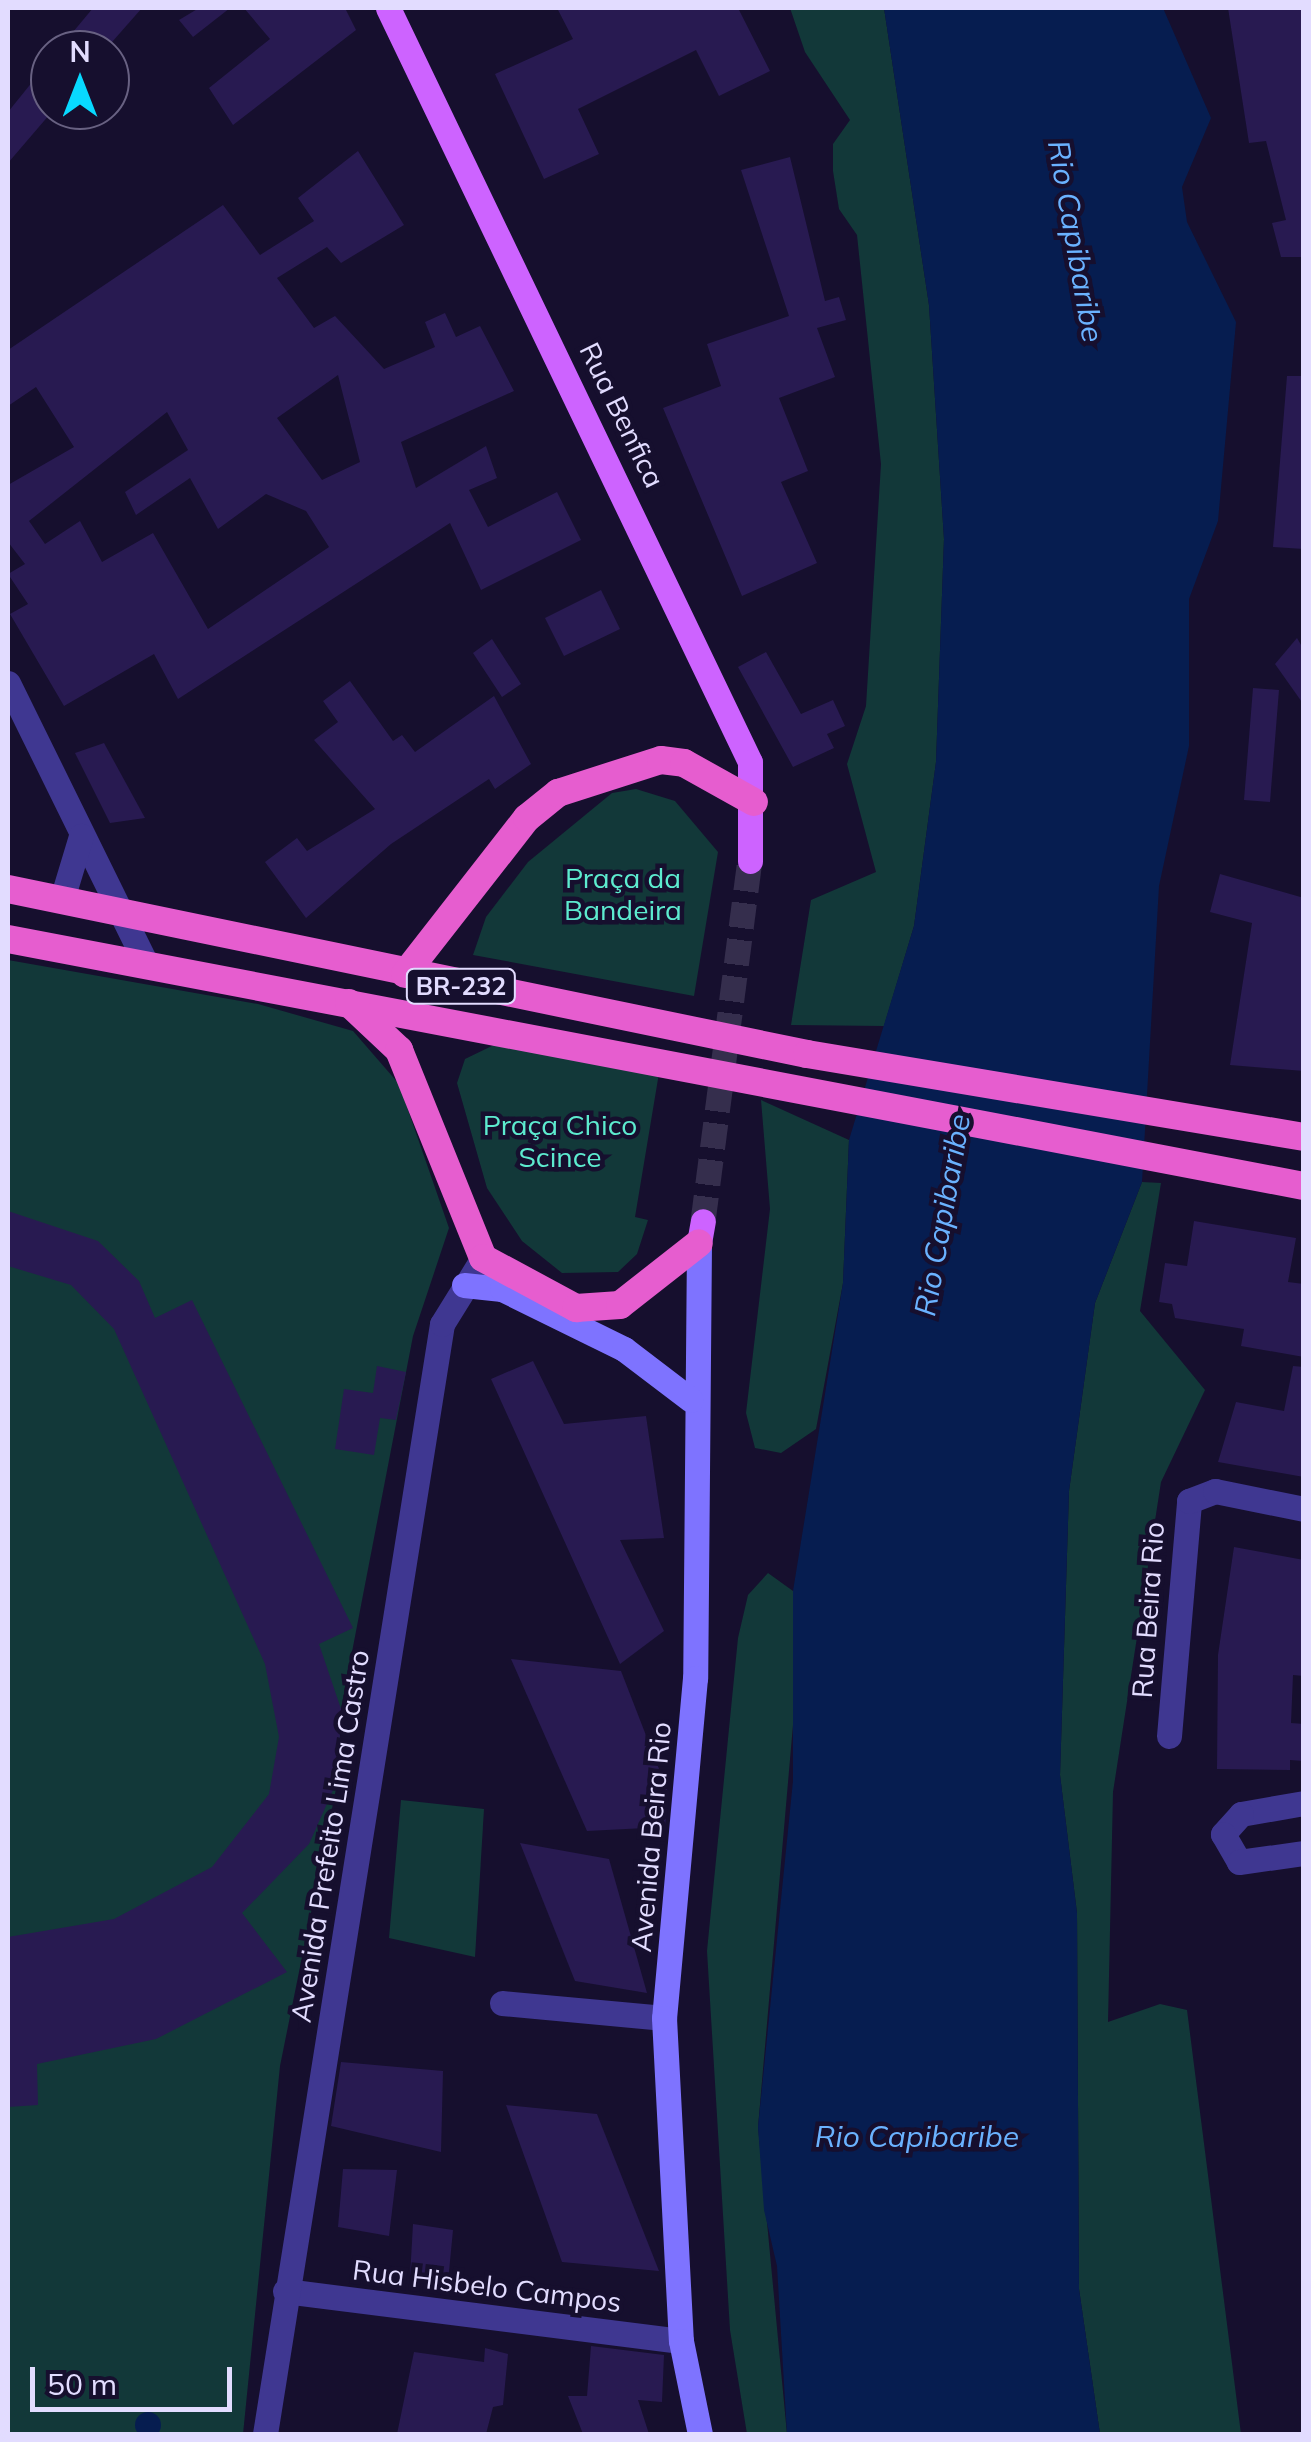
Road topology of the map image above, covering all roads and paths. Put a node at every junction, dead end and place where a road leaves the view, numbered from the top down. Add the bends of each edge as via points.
1 (388, 8) edge
2 (8, 683) edge
3 (754, 802) junction
4 (81, 836) junction
5 (750, 862) tunnel mouth
6 (8, 889) edge
7 (62, 899) junction
8 (116, 910) junction
9 (8, 939) edge
10 (146, 963) junction
11 (405, 974) junction
12 (344, 999) junction
13 (1304, 1136) edge
14 (1304, 1186) edge
15 (701, 1232) joint
16 (483, 1258) junction
17 (464, 1285) junction
18 (691, 1400) junction
19 (1304, 1509) edge
20 (1169, 1736) dead end
21 (1304, 1803) edge
22 (1304, 1853) edge
23 (502, 2003) dead end
24 (664, 2018) junction
25 (285, 2291) junction
26 (681, 2341) junction
27 (266, 2434) edge
28 (700, 2434) edge

1 - 3 main road, Rua Benfica via 682,610 750,762
2 - 4 street
3 - 5 main road, Rua Benfica
3 - 11 highway via 684,763 661,760 558,793 527,818
4 - 7 street
4 - 8 street
6 - 7 highway, BR-232
7 - 8 highway, BR-232
8 - 10 street
8 - 11 highway, BR-232
9 - 10 highway, BR-232
10 - 12 highway, BR-232
11 - 13 highway, BR-232 via 807,1054
12 - 14 highway, BR-232
12 - 16 highway via 399,1050
15 - 16 highway via 620,1304 554,1302
15 - 18 main road, Avenida Beira Rio
16 - 17 street, Avenida Prefeito Lima Castro
17 - 18 main road via 502,1289 606,1341
17 - 25 street, Avenida Prefeito Lima Castro via 442,1324
18 - 24 main road, Avenida Beira Rio via 695,1678
19 - 20 street, Rua Beira Rio via 1199,1493 1179,1544
21 - 22 street via 1241,1814 1224,1834 1240,1862
23 - 24 street
24 - 26 main road, Avenida Beira Rio
25 - 26 street, Rua Hisbelo Campos
25 - 27 street, Avenida Prefeito Lima Castro
26 - 28 main road, Avenida Beira Rio

